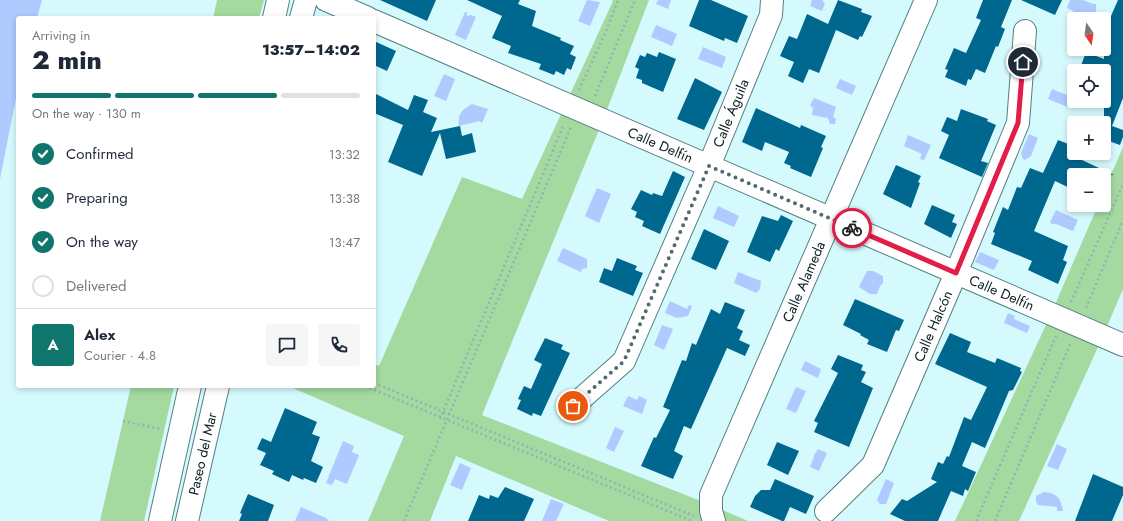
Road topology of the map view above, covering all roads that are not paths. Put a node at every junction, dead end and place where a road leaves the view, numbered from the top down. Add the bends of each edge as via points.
1 (278, 0) edge
2 (306, 0) edge
3 (326, 0) edge
4 (772, 0) edge
5 (926, 0) edge
6 (274, 16) edge
7 (302, 16) edge
8 (363, 16) edge
9 (376, 22) edge
10 (1025, 31) dead end
11 (709, 166) junction
12 (831, 219) junction
13 (956, 273) junction
14 (1123, 345) edge
15 (190, 388) edge
16 (218, 388) edge
17 (573, 406) dead end
18 (826, 511) dead end
19 (706, 520) edge
20 (160, 521) edge
21 (187, 521) edge

1 - 6 street
2 - 7 street
3 - 8 street
4 - 11 street, Calle Águila via 771,15
5 - 12 street, Calle Alameda
9 - 11 street, Calle Delfín
10 - 13 street, Calle Halcón via 1018,123
11 - 12 street, Calle Delfín
11 - 17 street, Calle Águila via 624,361
12 - 13 street, Calle Delfín
12 - 19 street, Calle Alameda via 711,495 710,511
13 - 14 street, Calle Delfín
13 - 18 street, Calle Halcón via 873,465
15 - 20 street, Paseo del Mar
16 - 21 street, Paseo del Mar

